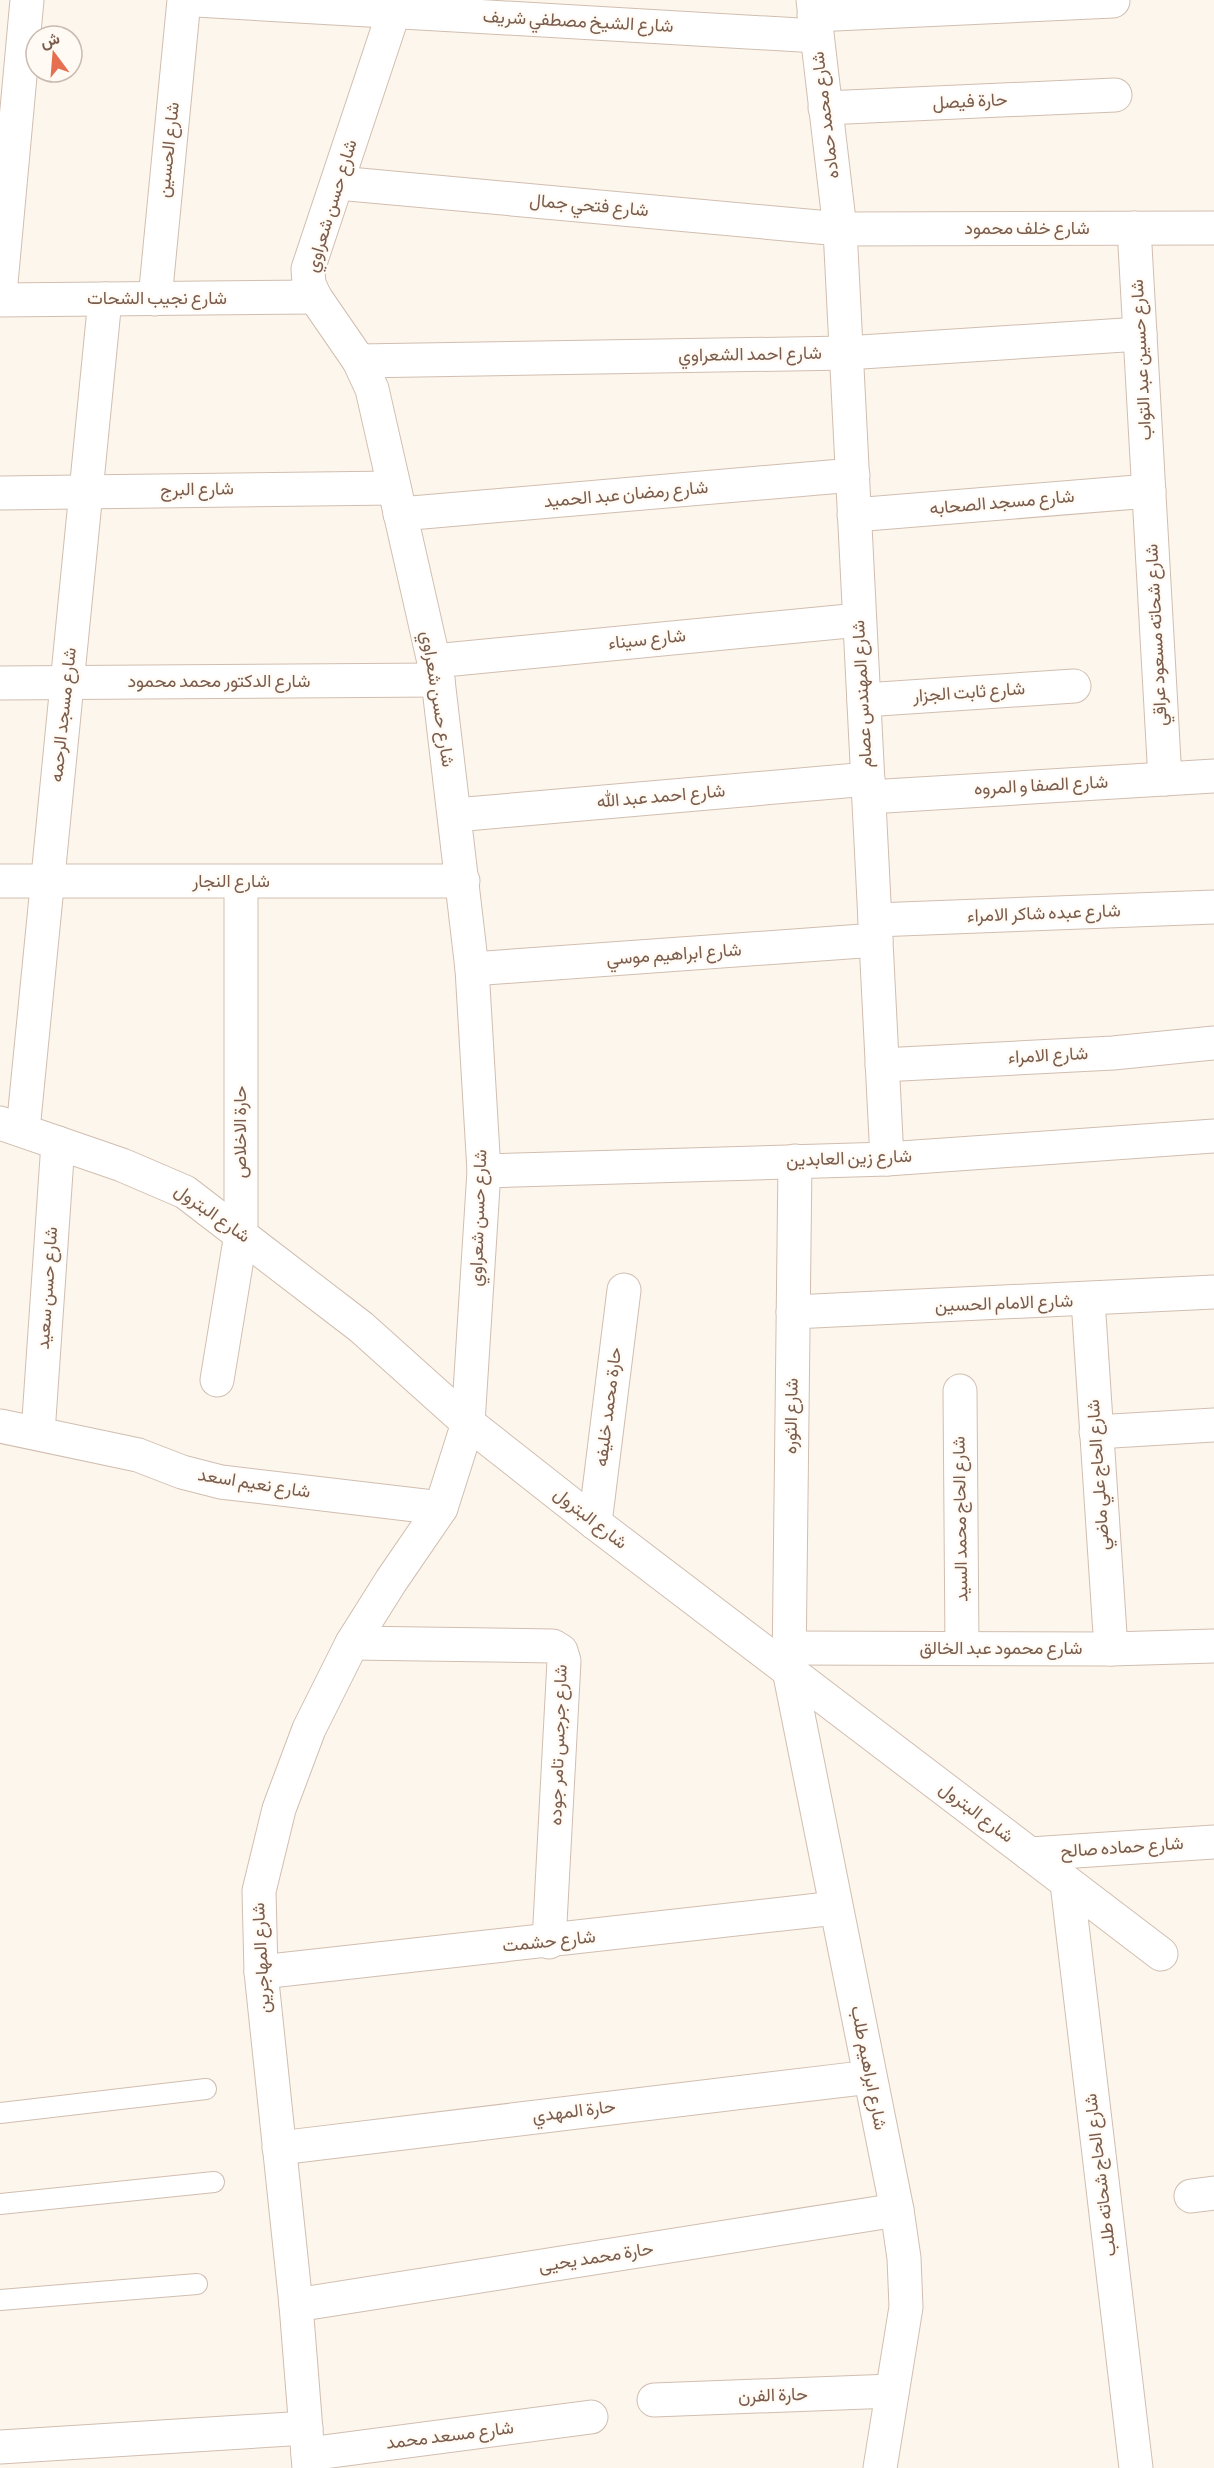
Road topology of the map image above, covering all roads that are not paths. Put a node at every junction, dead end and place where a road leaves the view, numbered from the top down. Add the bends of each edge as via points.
1 (27, 0) edge
2 (184, 0) edge
3 (196, 0) edge
4 (1113, 1) edge
5 (394, 11) junction
6 (815, 17) edge
7 (1115, 95) dead end
8 (825, 108) junction
9 (338, 183) junction
10 (1134, 228) junction
11 (1214, 228) edge
12 (840, 229) junction
13 (0, 294) edge
14 (315, 297) junction
15 (105, 299) junction
16 (155, 299) junction
17 (0, 300) edge
18 (1140, 334) junction
19 (846, 353) junction
20 (359, 362) junction
21 (853, 475) junction
22 (1149, 491) junction
23 (86, 492) junction
24 (0, 493) edge
25 (397, 501) junction
26 (854, 515) junction
27 (860, 620) junction
28 (436, 671) junction
29 (0, 683) edge
30 (68, 683) junction
31 (1074, 686) dead end
32 (864, 700) junction
33 (1214, 776) edge
34 (1165, 779) junction
35 (868, 788) junction
36 (455, 815) junction
37 (0, 881) edge
38 (48, 881) junction
39 (241, 882) junction
40 (463, 882) junction
41 (1214, 907) edge
42 (875, 930) junction
43 (472, 969) junction
44 (1214, 1043) edge
45 (882, 1065) junction
46 (11, 1126) edge
47 (1214, 1136) edge
48 (58, 1143) junction
49 (887, 1159) junction
50 (795, 1161) junction
51 (484, 1171) junction
52 (242, 1234) junction
53 (624, 1290) dead end
54 (1214, 1292) edge
55 (1088, 1300) junction
56 (793, 1312) junction
57 (217, 1380) dead end
58 (960, 1391) dead end
59 (468, 1422) junction
60 (1214, 1425) edge
61 (0, 1426) edge
62 (38, 1432) junction
63 (1096, 1432) junction
64 (441, 1508) junction
65 (595, 1523) junction
66 (352, 1643) junction
67 (1214, 1646) edge
68 (962, 1648) junction
69 (1111, 1649) junction
70 (789, 1659) junction
71 (1214, 1842) edge
72 (1030, 1854) junction
73 (1067, 1883) junction
74 (836, 1908) junction
75 (549, 1942) junction
76 (1161, 1954) dead end
77 (261, 1972) junction
78 (870, 2078) junction
79 (206, 2089) dead end
80 (0, 2113) edge
81 (279, 2148) junction
82 (214, 2182) dead end
83 (0, 2204) edge
84 (897, 2210) junction
85 (197, 2284) dead end
86 (0, 2300) edge
87 (296, 2305) junction
88 (892, 2391) junction
89 (654, 2400) dead end
90 (591, 2417) dead end
91 (0, 2447) edge
92 (308, 2450) edge
93 (880, 2468) edge
94 (1136, 2468) edge

1 - 13 street
2 - 16 street, شارع الحسين
3 - 5 street, شارع الشيخ مصطفي شريف
4 - 6 street, شارع الشيخ مصطفي شريف
5 - 6 street, شارع الشيخ مصطفي شريف
5 - 9 street, شارع حسن شعراوي
6 - 8 street, شارع محمد حماده
7 - 8 street, حارة فيصل
8 - 12 street, شارع محمد حماده
9 - 12 street, شارع فتحي جمال
9 - 14 street, شارع حسن شعراوي via 308,269
10 - 11 street, شارع خلف محمود
10 - 12 street, شارع خلف محمود
10 - 18 street, شارع حسين عبد التواب
12 - 19 street, شارع المهندس عصام
14 - 16 street, شارع نجيب الشحات
14 - 20 street, شارع حسن شعراوي
15 - 16 street, شارع نجيب الشحات
15 - 17 street, شارع نجيب الشحات
15 - 23 street, شارع مسجد الرحمه
18 - 19 street, شارع احمد الشعراوي
18 - 22 street, شارع حسين عبد التواب
19 - 20 street, شارع احمد الشعراوي
19 - 21 street, شارع المهندس عصام
20 - 25 street, شارع حسن شعراوي via 372,389
21 - 25 street, شارع رمضان عبد الحميد
21 - 26 street, شارع المهندس عصام
22 - 26 street, شارع مسجد الصحابه
22 - 34 street, شارع شحاته مسعود عراقي
23 - 24 street, شارع البرج
23 - 25 street, شارع البرج
23 - 30 street, شارع مسجد الرحمه
25 - 28 street, شارع حسن شعراوي
26 - 27 street, شارع المهندس عصام
27 - 28 street, شارع سيناء
27 - 32 street, شارع المهندس عصام
28 - 30 street, شارع الدكتور محمد محمود
28 - 36 street, شارع حسن شعراوي
29 - 30 street, شارع الدكتور محمد محمود
30 - 38 street, شارع مسجد الرحمه
31 - 32 street, شارع ثابت الجزار
32 - 35 street, شارع المهندس عصام
33 - 34 street, شارع الصفا و المروه
34 - 35 street, شارع الصفا و المروه
35 - 36 street, شارع احمد عبد الله
35 - 42 street, شارع المهندس عصام
36 - 40 street, شارع حسن شعراوي
37 - 38 street, شارع النجار
38 - 39 street, شارع النجار
38 - 46 street, شارع مسجد الرحمه
39 - 40 street, شارع النجار
39 - 52 street, حارة الاخلاص
40 - 43 street, شارع حسن شعراوي
41 - 42 street, شارع عبده شاكر الامراء
42 - 43 street, شارع ابراهيم موسي
42 - 45 street, شارع المهندس عصام
43 - 51 street, شارع حسن شعراوي
44 - 45 street, شارع الامراء via 1113,1053
45 - 49 street, شارع المهندس عصام
46 - 48 street, شارع البترول
47 - 49 street, شارع زين العابدين
48 - 52 street, شارع البترول via 185,1192
48 - 62 street, شارع حسن سعيد
49 - 50 street, شارع زين العابدين
50 - 51 street, شارع زين العابدين
50 - 56 street, شارع الثوره
51 - 59 street, شارع حسن شعراوي
52 - 57 street, حارة الاخلاص
52 - 59 street, شارع البترول via 361,1327
53 - 65 street, حارة محمد خليفه
54 - 55 street, شارع الامام الحسين
55 - 56 street, شارع الامام الحسين
55 - 63 street, شارع الحاج علي ماضي
56 - 70 street, شارع الثوره
58 - 68 street, شارع الحاج محمد السيد
59 - 64 street, شارع المهاجرين
59 - 65 street, شارع البترول
60 - 63 street
61 - 62 street, شارع نعيم اسعد
62 - 64 street, شارع نعيم اسعد via 138,1455 221,1482
63 - 69 street, شارع الحاج علي ماضي
64 - 66 street, شارع المهاجرين
65 - 70 street, شارع البترول
66 - 75 street, شارع جرجس تامر جوده via 553,1646 561,1651 564,1662
66 - 77 street, شارع المهاجرين via 309,1729 279,1809 259,1891
67 - 69 street, شارع محمود عبد الخالق
68 - 69 street, شارع محمود عبد الخالق
68 - 70 street, شارع محمود عبد الخالق
70 - 72 street, شارع البترول
70 - 74 street, شارع ابراهيم طلب
71 - 72 street, شارع حماده صالح
72 - 73 street, شارع البترول
73 - 76 street, شارع البترول
73 - 94 street, شارع الحاج شحاته طلب
74 - 75 street, شارع حشمت
74 - 78 street, شارع ابراهيم طلب
75 - 77 street, شارع حشمت
77 - 81 street, شارع المهاجرين
78 - 81 street, حارة المهدي
78 - 84 street, شارع ابراهيم طلب
79 - 80 lane
81 - 87 street, شارع المهاجرين
82 - 83 lane
84 - 87 street, حارة محمد يحيى
84 - 88 street, شارع ابراهيم طلب via 906,2307
85 - 86 lane
87 - 92 street, شارع المهاجرين
88 - 89 street, حارة الفرن
88 - 93 street, شارع ابراهيم طلب
90 - 92 street, شارع مسعد محمد
91 - 92 street, شارع مسعد محمد

